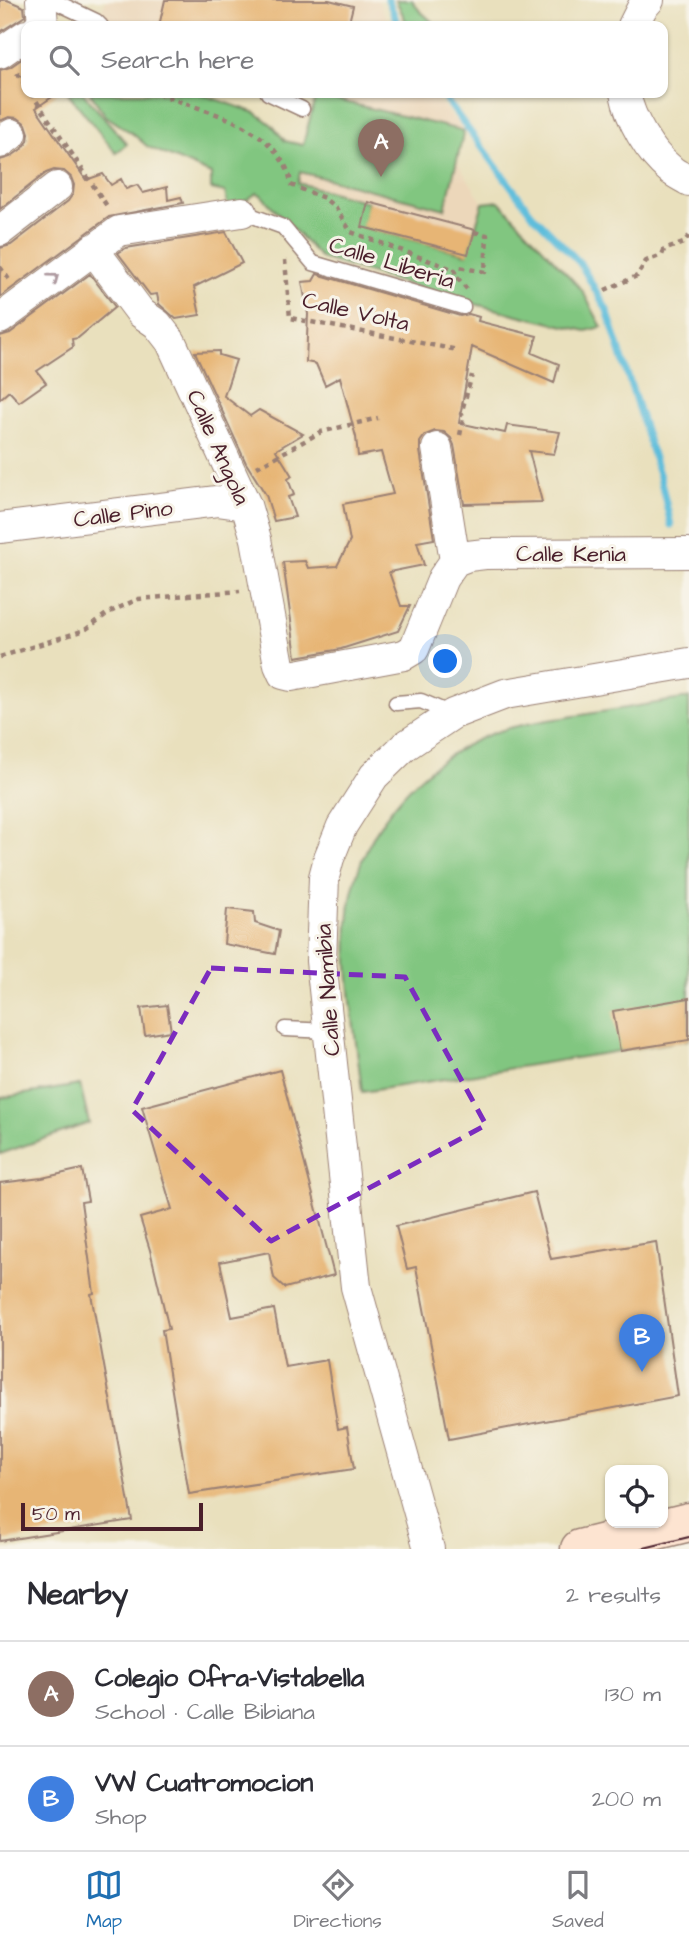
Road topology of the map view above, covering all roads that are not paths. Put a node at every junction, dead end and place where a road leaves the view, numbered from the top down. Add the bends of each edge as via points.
1 (649, 0) edge
2 (40, 17) edge
3 (96, 21) edge
4 (636, 21) edge
5 (21, 34) edge
6 (0, 53) edge
7 (279, 98) edge
8 (626, 98) edge
9 (302, 108) dead end
10 (653, 150) junction
11 (689, 163) edge
12 (689, 181) edge
13 (57, 187) dead end
14 (242, 212) joint
15 (0, 231) edge
16 (93, 249) junction
17 (463, 307) road end
18 (0, 319) edge
19 (437, 447) road end
20 (240, 492) junction
21 (0, 528) edge
22 (689, 553) edge
23 (455, 561) junction
24 (689, 663) edge
25 (396, 703) dead end
26 (453, 714) junction
27 (285, 1028) dead end
28 (329, 1031) junction
29 (689, 1522) edge
30 (429, 1549) edge
31 (580, 1549) edge

1 - 4 street
2 - 3 lane
5 - 6 street
7 - 9 lane
8 - 10 street
10 - 11 street
10 - 12 street via 670,170
13 - 15 street
14 - 16 street via 123,230
14 - 17 lane, Calle Liberia via 283,228 313,263
18 -> 16 street
16 - 20 street, Calle Angola via 141,313 171,342
19 - 23 street
20 - 21 street, Calle Pino via 217,502
20 - 23 street, Calle Angola via 256,539 279,665 290,676 404,655 414,649 443,578
22 - 23 street, Calle Kenia via 485,554
24 - 26 street, Calle Namibia via 505,695
25 - 26 lane via 421,701
26 - 28 street, Calle Namibia via 388,760 363,791 336,839 324,877 321,917
27 - 28 lane
28 - 30 street, Calle Namibia via 356,1287
29 - 31 main road

